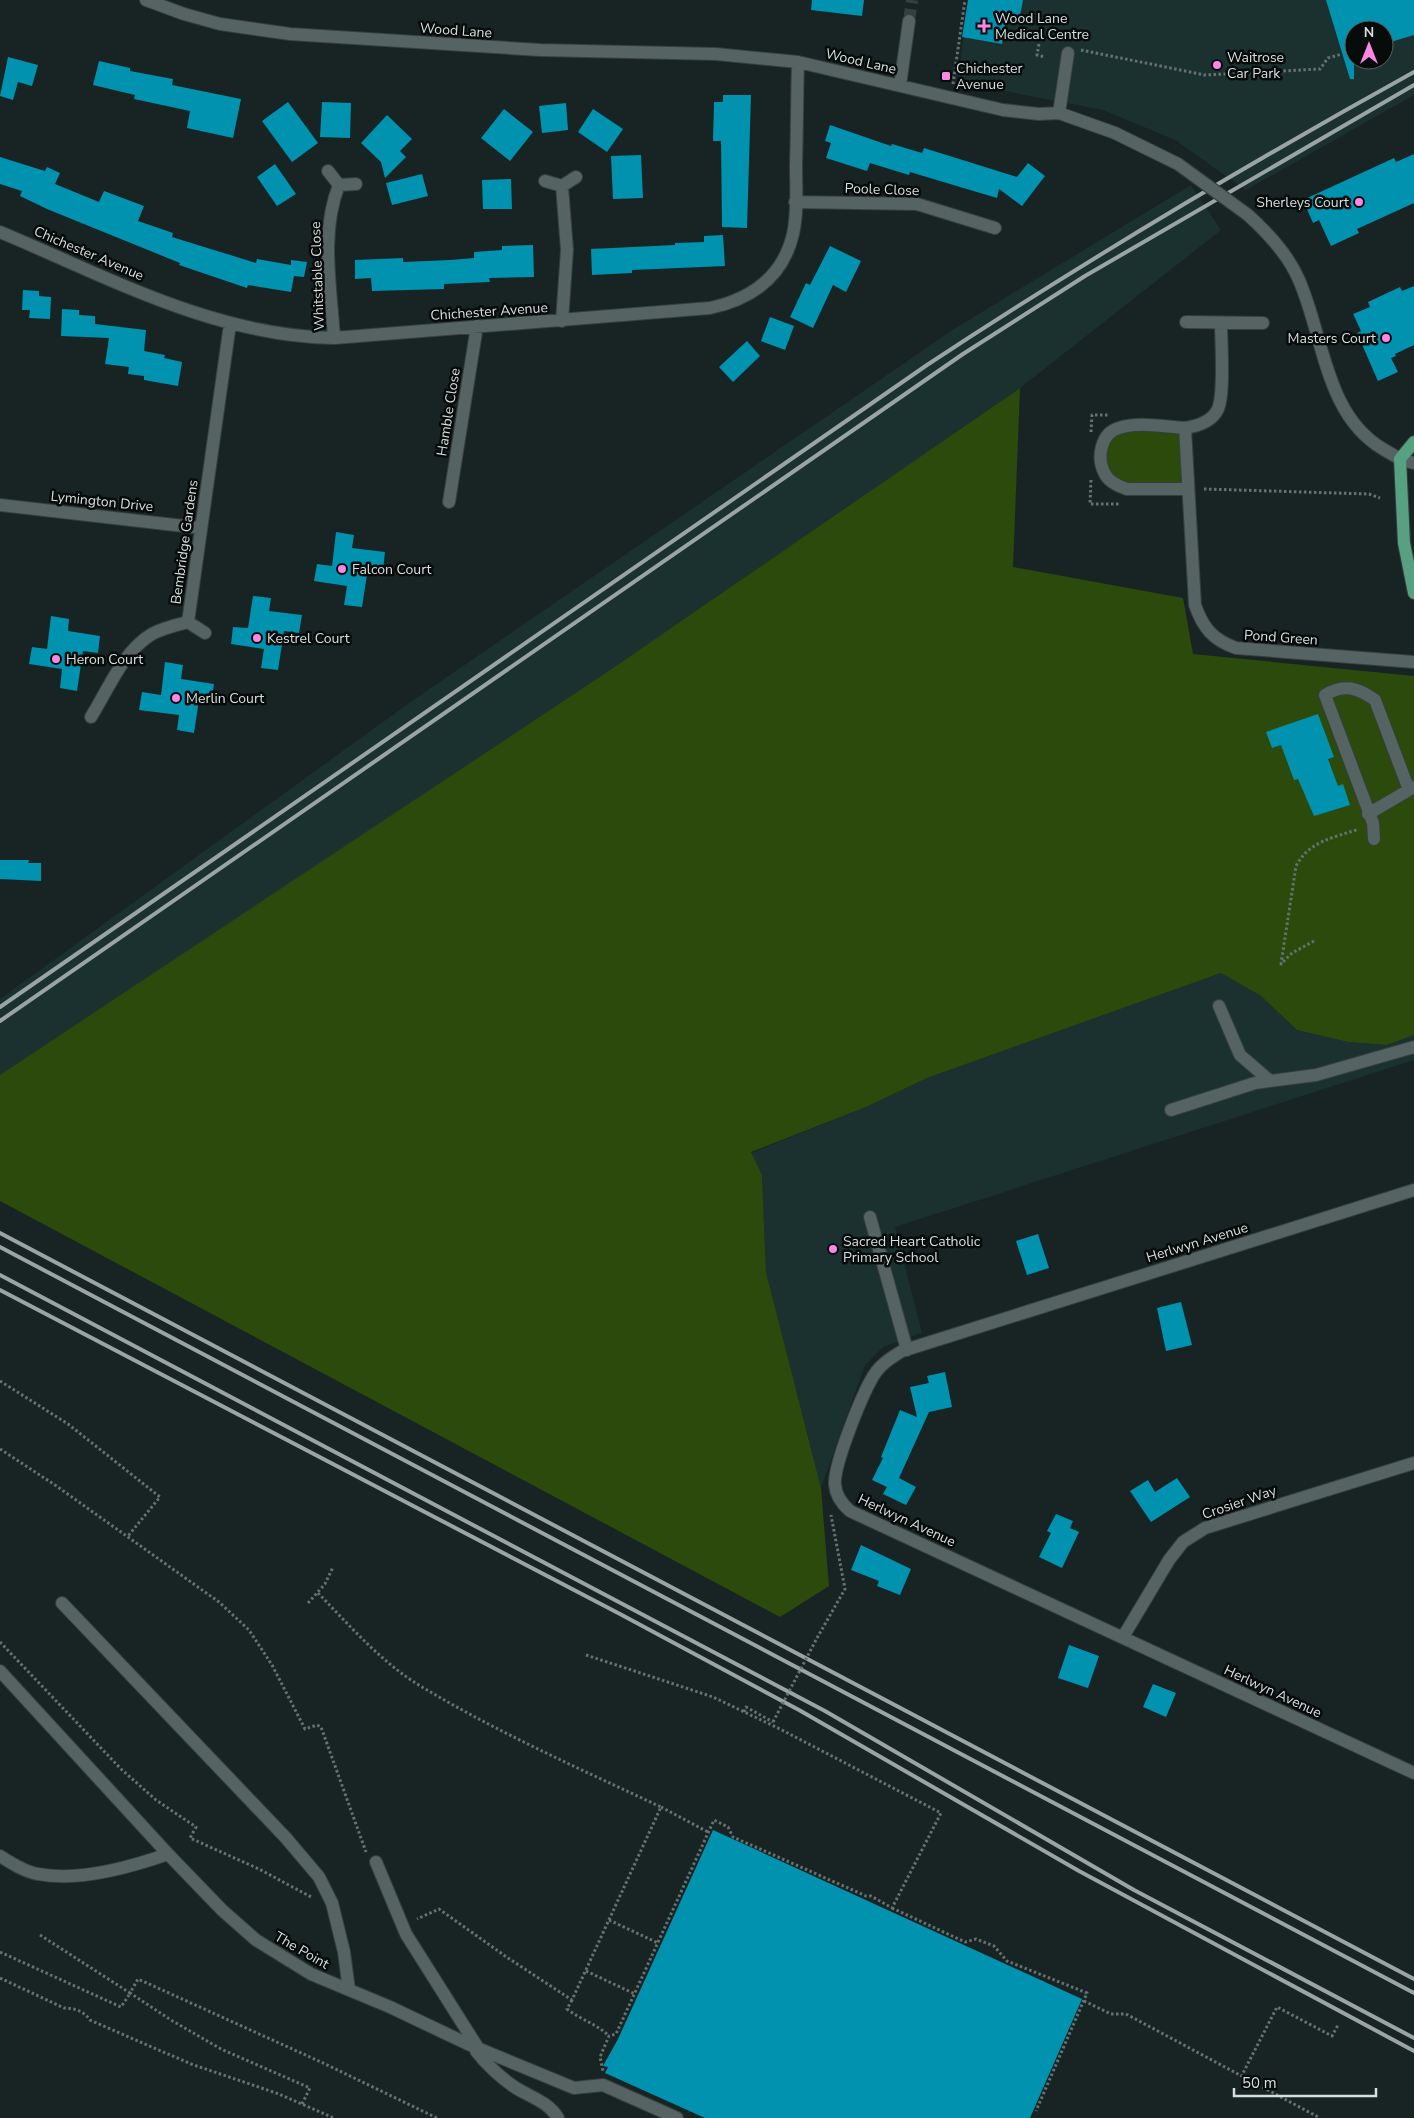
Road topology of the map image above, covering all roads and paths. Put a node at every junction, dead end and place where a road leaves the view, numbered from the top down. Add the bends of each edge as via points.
1 (146, 0) edge
2 (965, 0) edge
3 (909, 22) tunnel mouth
4 (1039, 44) dead end
5 (1074, 54) joint
6 (1342, 54) dead end
7 (1046, 57) dead end
8 (798, 62) junction
9 (900, 85) junction
10 (951, 98) junction
11 (1059, 113) junction
12 (328, 172) dead end
13 (576, 176) dead end
14 (545, 181) dead end
15 (356, 184) dead end
16 (339, 185) junction
17 (562, 186) junction
18 (795, 202) junction
19 (995, 228) dead end
20 (0, 232) edge
21 (562, 320) junction
22 (1186, 322) dead end
23 (1221, 323) junction
24 (1262, 323) dead end
25 (230, 324) junction
26 (477, 326) junction
27 (334, 338) junction
28 (1185, 428) junction
29 (1414, 442) edge
30 (1400, 459) junction
31 (1414, 463) edge
32 (1188, 489) junction
33 (1380, 498) dead end
34 (448, 502) dead end
35 (0, 505) edge
36 (201, 528) junction
37 (1414, 592) edge
38 (188, 622) junction
39 (205, 633) dead end
40 (1414, 662) edge
41 (91, 717) dead end
42 (1410, 783) edge
43 (1370, 818) junction
44 (1374, 838) dead end
45 (1314, 940) dead end
46 (1219, 1006) dead end
47 (1414, 1047) edge
48 (1269, 1080) junction
49 (1171, 1110) dead end
50 (1414, 1190) edge
51 (870, 1217) dead end
52 (907, 1350) junction
53 (0, 1381) edge
54 (0, 1449) edge
55 (1414, 1462) edge
56 (840, 1502) junction
57 (128, 1536) junction
58 (334, 1567) dead end
59 (318, 1593) junction
60 (62, 1604) dead end
61 (308, 1604) dead end
62 (1123, 1636) junction
63 (0, 1642) edge
64 (586, 1655) dead end
65 (0, 1671) edge
66 (744, 1712) junction
67 (1414, 1773) edge
68 (661, 1807) junction
69 (708, 1832) junction
70 (168, 1854) junction
71 (0, 1856) edge
72 (376, 1862) joint
73 (324, 1888) junction
74 (892, 1908) junction
75 (609, 1920) junction
76 (403, 1926) junction
77 (40, 1935) dead end
78 (658, 1943) junction
79 (0, 1952) edge
80 (586, 1971) junction
81 (0, 1978) edge
82 (349, 1990) junction
83 (130, 1994) junction
84 (635, 1994) junction
85 (572, 2000) junction
86 (1084, 2001) junction
87 (1338, 2024) dead end
88 (609, 2036) junction
89 (478, 2048) junction
90 (1241, 2077) junction
91 (598, 2086) junction
92 (302, 2104) junction
93 (1036, 2111) dead end
94 (334, 2118) edge
95 (437, 2118) edge
96 (558, 2118) edge
97 (677, 2118) edge
98 (1320, 2118) edge

1 - 8 street, Wood Lane via 220,24 290,34 540,50 716,54
2 - 10 path
3 - 9 street
4 - 7 path via 1037,56
5 - 6 path via 1081,50 1205,76 1320,69 1328,58
5 - 11 street
8 - 9 street, Wood Lane
8 - 18 street, Chichester Avenue
9 - 10 street, Wood Lane
10 - 11 street, Wood Lane via 1003,110
11 - 30 street, Wood Lane, bridge via 1124,137 1178,164 1268,233 1299,278 1335,393 1344,411 1372,443
12 - 16 street
13 - 17 street
14 - 17 street
15 - 16 street
16 - 27 street, Whitstable Close via 328,234
17 - 21 street via 567,250
18 - 19 street, Poole Close via 917,204
18 - 21 street, Chichester Avenue via 793,234 779,265 768,280 733,303 688,311
20 - 25 street, Chichester Avenue via 188,311
21 - 26 street, Chichester Avenue
22 - 23 street
23 - 24 street
23 - 28 street via 1221,396 1218,409 1206,422
25 - 27 street, Chichester Avenue via 282,335
25 - 36 street, Bembridge Gardens
26 - 27 street, Chichester Avenue
26 - 34 street, Hamble Close
28 - 32 street, Pond Green
28 - 32 street via 1129,426 1112,430 1102,443 1102,468 1110,481 1127,489
29 - 30 main road
30 - 31 street, Wood Lane
30 - 37 main road via 1403,535
32 - 33 path via 1369,494
32 - 40 street, Pond Green via 1195,605 1204,626 1221,643 1236,648
35 - 36 street, Lymington Drive
36 - 38 street, Bembridge Gardens
38 - 39 street
38 - 41 street, Bembridge Gardens via 152,634 140,642 129,654
42 - 43 street
42 - 43 street via 1375,700 1364,692 1348,688 1336,688 1325,695
43 - 44 street
43 - 45 path via 1311,846 1296,866 1281,964
46 - 48 street via 1240,1055
47 - 48 street via 1316,1075
48 - 49 street
50 - 52 street, Herlwyn Avenue
51 - 52 street
52 - 56 street, Herlwyn Avenue via 886,1361 871,1379 842,1452 835,1484
53 - 57 path via 68,1424 160,1497
54 - 57 path
55 - 62 street, Crosier Way via 1204,1528 1183,1542 1169,1560
56 - 62 street, Herlwyn Avenue via 850,1511
56 - 66 path, bridge via 831,1515 845,1589 773,1722 746,1707
57 - 72 path via 219,1602 249,1630 272,1665 305,1729 317,1724 321,1727 368,1859
58 - 59 path
59 - 61 path
59 - 68 path via 390,1664 423,1688 496,1729
60 - 73 street via 286,1838 319,1877
62 - 67 street, Herlwyn Avenue
63 - 73 path via 121,1769 156,1800 196,1827 190,1838 259,1869 312,1898
64 - 66 path via 713,1697
65 - 70 street, The Point
66 - 74 path via 941,1813
68 - 69 path
68 - 75 path
69 - 74 path via 714,1820 728,1827 733,1837
69 - 78 path
70 - 71 street via 138,1865 57,1876 37,1874
70 - 82 street, The Point via 256,1940 311,1974
72 - 76 street
73 - 82 street via 336,1915
74 - 86 path via 965,1942 976,1939 994,1946 1008,1961 1087,1993
75 - 78 path
75 - 80 path
76 - 85 path via 439,1908
76 - 89 street
77 - 83 path
78 - 84 path
79 - 83 path via 121,2007
80 - 84 path
80 - 85 path
81 - 92 path via 192,2064
82 - 89 street, The Point
83 - 92 path via 221,2049 310,2088
83 - 95 path via 138,1979
84 - 88 path via 616,2034
85 - 88 path via 567,2009 600,2027
86 - 90 path via 1111,2014 1126,2014
86 - 93 path
87 - 90 path via 1332,2036 1277,2007
88 - 91 path via 600,2057 604,2075
89 - 91 street, The Point via 574,2088
89 - 96 street via 476,2051 487,2066 552,2108
90 - 98 path
91 - 97 street, The Point via 603,2085
92 - 94 path

